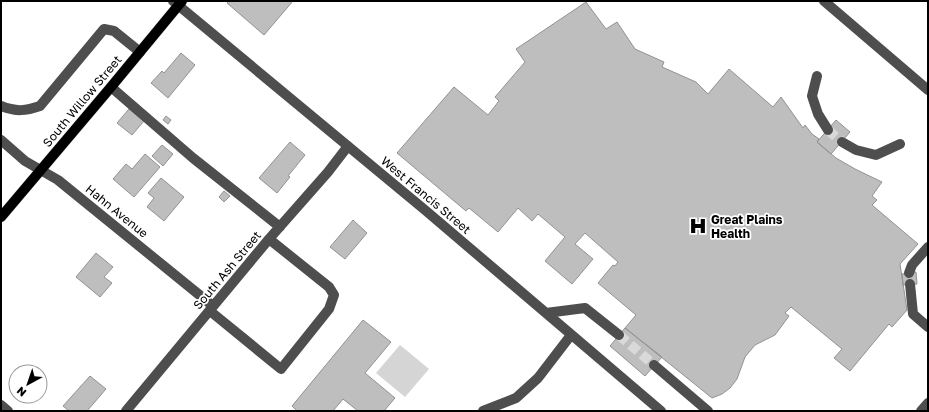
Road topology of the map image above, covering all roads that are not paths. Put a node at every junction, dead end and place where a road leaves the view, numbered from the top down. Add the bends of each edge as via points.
1 (824, 1) edge
2 (178, 2) edge
3 (140, 52) junction
4 (817, 76) dead end
5 (111, 87) junction
6 (928, 90) edge
7 (1, 106) edge
8 (828, 130) tunnel mouth
9 (1, 140) edge
10 (842, 142) tunnel mouth
11 (900, 144) dead end
12 (348, 146) junction
13 (41, 170) junction
14 (1, 217) edge
15 (280, 227) junction
16 (269, 239) junction
17 (928, 247) edge
18 (909, 273) dead end
19 (910, 284) dead end
20 (211, 308) junction
21 (546, 313) junction
22 (928, 327) edge
23 (571, 335) junction
24 (619, 335) tunnel mouth
25 (654, 366) tunnel mouth
26 (928, 403) edge
27 (1, 405) edge
28 (8, 411) edge
29 (126, 411) edge
30 (483, 411) edge
31 (661, 411) edge
32 (708, 411) edge
33 (922, 411) edge

1 - 6 street
2 - 3 main road, South Willow Street
2 - 12 street, West Francis Street
3 - 5 main road, South Willow Street
3 - 7 street via 114,31 104,29 40,106 26,111
4 - 8 street via 812,96 818,114
5 - 13 main road, South Willow Street
5 - 15 street via 193,158
9 - 13 street, Hahn Avenue via 25,161
10 - 11 street via 856,150 876,155
12 - 15 street, South Ash Street
12 - 21 street, West Francis Street
13 - 14 main road, South Willow Street
13 - 20 street, Hahn Avenue via 58,180
15 - 16 street, South Ash Street
16 - 20 street, South Ash Street
16 - 20 street, Hahn Avenue via 329,287 334,295 329,309 281,369
17 - 18 street via 912,265
19 - 22 street via 913,314
20 - 29 street, South Ash Street
21 - 23 street, West Francis Street
21 - 24 street via 585,308
23 - 30 street via 538,378 516,398
23 - 31 street, West Francis Street
25 - 32 street
26 - 33 street
27 - 28 street

